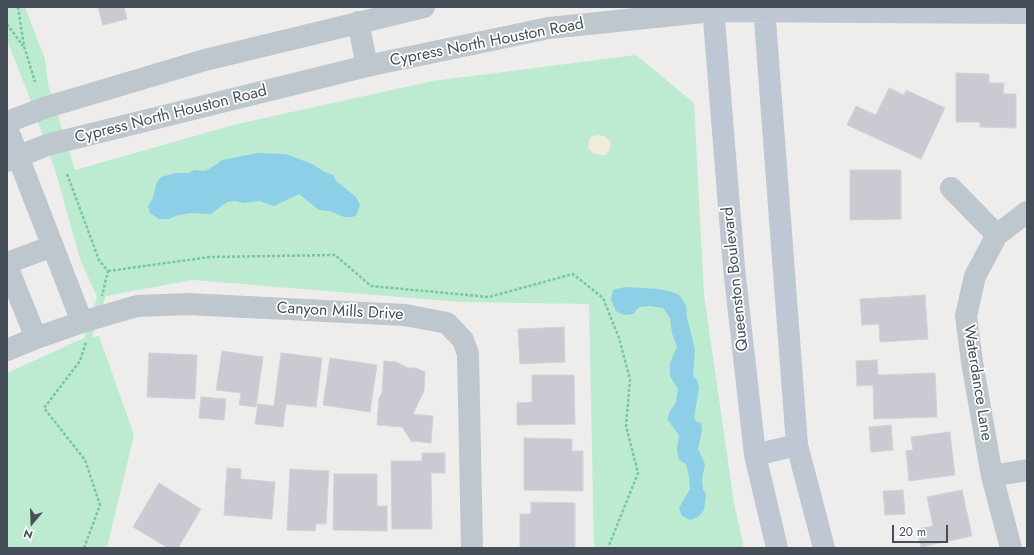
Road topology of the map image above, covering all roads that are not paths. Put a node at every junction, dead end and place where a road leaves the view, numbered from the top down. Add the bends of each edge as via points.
1 (424, 7) edge
2 (713, 9) edge
3 (764, 9) edge
4 (1027, 13) edge
5 (358, 22) junction
6 (367, 66) junction
7 (7, 122) edge
8 (7, 128) edge
9 (13, 159) edge
10 (951, 188) dead end
11 (1027, 212) edge
12 (997, 235) junction
13 (52, 246) junction
14 (7, 264) edge
15 (89, 320) junction
16 (36, 338) junction
17 (7, 350) edge
18 (797, 445) junction
19 (755, 455) junction
20 (1027, 470) edge
21 (992, 476) junction
22 (472, 548) edge
23 (777, 548) edge
24 (824, 548) edge
25 (1011, 548) edge

1 - 5 street
2 - 3 main road, Cypress North Houston Road
2 - 6 street, Cypress North Houston Road via 549,28
2 - 19 main road, Queenston Boulevard via 734,268
3 - 4 main road, Cypress North Houston Road
3 - 18 main road
5 - 6 street
5 - 7 street via 205,60 47,107
6 - 9 street, Cypress North Houston Road via 48,145
8 - 9 street
9 - 13 street
10 - 12 street
11 - 12 street, Waterdance Lane
12 - 21 street, Waterdance Lane via 975,276 966,316
13 - 14 street
13 - 15 street
14 - 16 street
15 - 16 street, Canyon Mills Drive
15 - 22 street, Canyon Mills Drive via 136,306 188,304 405,315 447,322 463,340 468,354
16 - 17 street, Canyon Mills Drive
18 - 19 main road
18 - 24 main road
19 - 23 main road, Queenston Boulevard
20 - 21 street
21 - 25 street, Waterdance Lane

